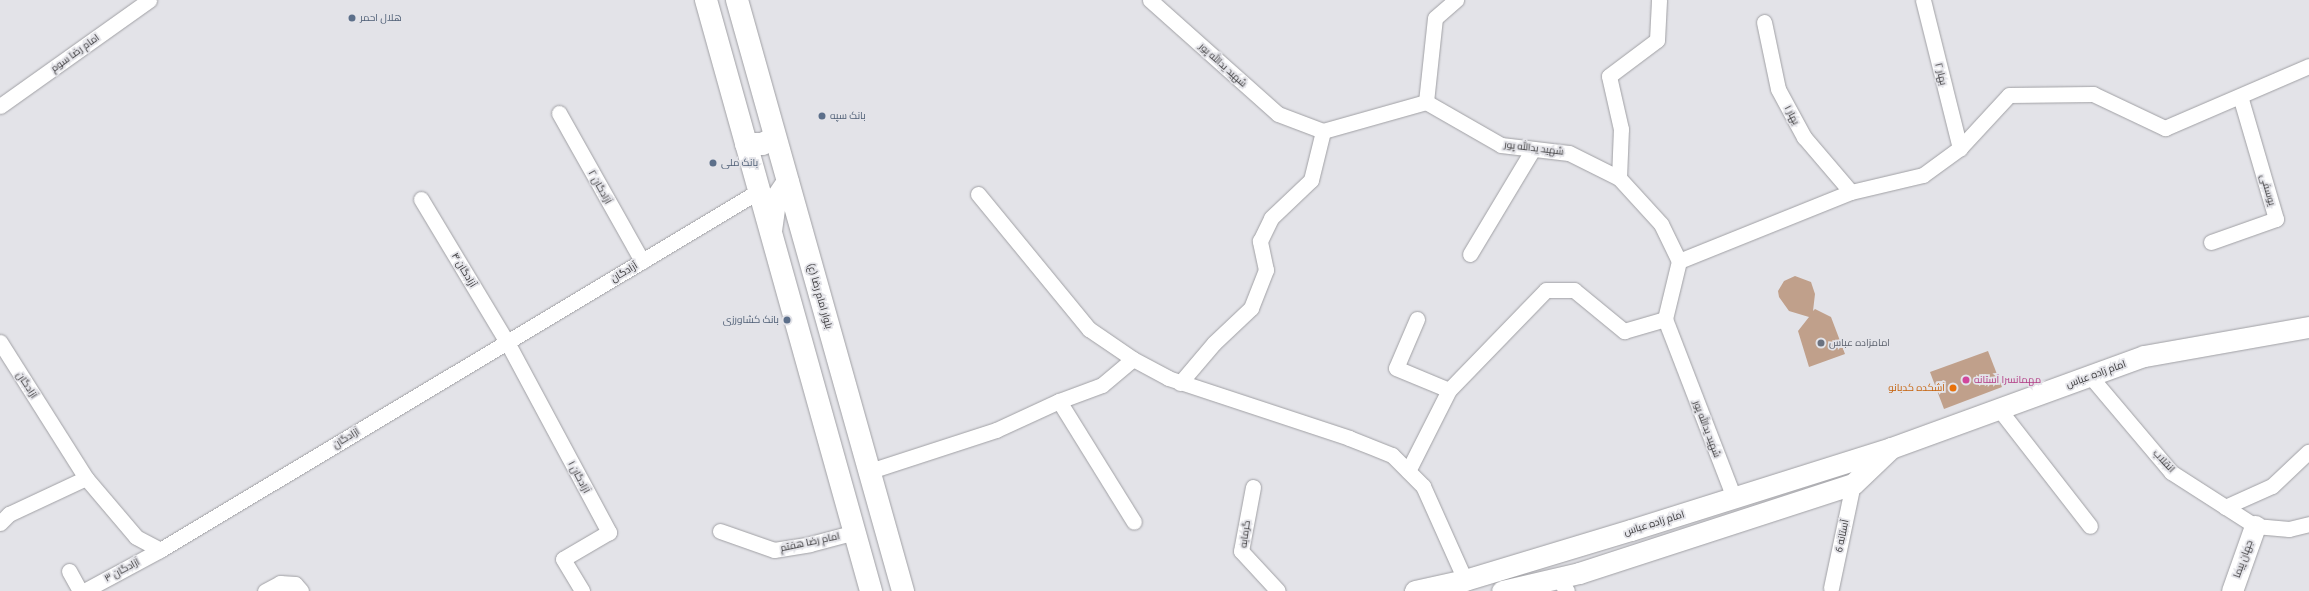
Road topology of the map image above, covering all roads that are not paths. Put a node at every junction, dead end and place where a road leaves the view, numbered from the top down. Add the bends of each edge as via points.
1 (149, 0) edge
2 (706, 0) edge
3 (737, 0) edge
4 (1150, 0) edge
5 (1456, 0) edge
6 (1659, 0) edge
7 (1923, 0) edge
8 (1764, 22) dead end
9 (2309, 66) edge
10 (2240, 96) junction
11 (2, 102) edge
12 (1426, 102) junction
13 (559, 113) dead end
14 (1323, 131) junction
15 (774, 138) junction
16 (746, 144) junction
17 (1960, 148) junction
18 (1533, 149) junction
19 (1619, 178) junction
20 (788, 182) junction
21 (760, 191) junction
22 (1851, 192) junction
23 (978, 194) dead end
24 (421, 198) dead end
25 (771, 231) junction
26 (2211, 242) dead end
27 (1470, 254) dead end
28 (642, 261) junction
29 (1679, 261) junction
30 (1417, 319) dead end
31 (1665, 319) junction
32 (2309, 327) edge
33 (0, 342) edge
34 (506, 342) junction
35 (1133, 359) junction
36 (2090, 376) junction
37 (1180, 383) junction
38 (1449, 390) junction
39 (1059, 401) junction
40 (1999, 409) junction
41 (1892, 448) junction
42 (2308, 452) edge
43 (870, 471) junction
44 (1408, 471) junction
45 (86, 478) junction
46 (1853, 484) junction
47 (1253, 487) dead end
48 (1734, 498) junction
49 (2225, 507) junction
50 (1134, 522) dead end
51 (0, 523) edge
52 (2309, 524) edge
53 (2090, 526) dead end
54 (2255, 526) junction
55 (720, 531) dead end
56 (855, 532) junction
57 (160, 550) junction
58 (69, 571) dead end
59 (1465, 580) junction
60 (1562, 584) edge
61 (1831, 588) dead end
62 (80, 591) edge
63 (84, 591) edge
64 (265, 591) edge
65 (301, 591) edge
66 (582, 591) edge
67 (871, 591) edge
68 (903, 591) edge
69 (1278, 591) edge
70 (1415, 591) edge
71 (1502, 591) edge
72 (2232, 591) edge

1 - 11 street, امام رضا سوم
2 - 16 main road
3 - 15 main road, بلوار امام رضا (ع)
4 - 14 street, شهید یدالله پور via 1278,114
5 - 12 street via 1435,18
6 - 19 street via 1657,40 1609,76 1621,129
7 - 17 street, بهار ۲
8 - 22 street, بهار ۱ via 1778,89 1804,137
9 - 10 street
10 - 17 street via 2165,128 2093,94 2009,95
10 - 26 street, یوسفی via 2276,219
12 - 14 street
12 - 18 street, شهید یدالله پور via 1501,145
13 - 28 street, آزادگان ۲
14 - 37 street via 1311,180 1271,218 1260,241 1266,270 1251,308 1214,343
15 - 16 main road via 762,144
15 - 20 main road, بلوار امام رضا (ع)
16 - 21 main road
17 - 22 street via 1923,175
18 - 19 street, شهید یدالله پور via 1569,153
18 - 27 street
19 - 29 street, شهید یدالله پور via 1660,224
20 - 25 main road via 775,201
20 - 43 main road, بلوار امام رضا (ع)
21 - 25 main road
21 - 28 street, آزادگان
22 - 29 street
23 - 35 street via 1089,329
24 - 34 street, آزادگان ۴
25 - 56 main road
28 - 34 street, آزادگان
29 - 31 street
30 - 38 street via 1396,368
31 - 38 street via 1624,331 1574,290 1546,290
31 - 48 street, شهید یدالله پور
32 - 36 street, امام زاده عباس via 2144,356
33 - 45 street, آزادگان
34 - 57 street, آزادگان
34 - 66 street, آزادگان ۱ via 609,532 562,558
35 - 37 street
35 - 39 street via 1102,385
36 - 40 street, امام زاده عباس
36 - 49 street, انقلاب via 2171,472
37 - 44 street via 1349,438 1392,455
38 - 44 street
39 - 43 street via 996,430
39 - 50 street
40 - 41 street, امام زاده عباس
40 - 53 street
41 - 46 street, امام زاده عباس
41 - 48 street, امام زاده عباس
42 - 49 street via 2272,486
43 - 68 main road, بلوار امام رضا (ع)
44 - 59 street via 1423,486
45 - 51 street via 9,514
45 - 57 street, آزادگان via 136,537
46 - 60 street, امام زاده عباس
46 - 61 street, آستانه 6
47 - 69 street, گرمابه via 1241,551
48 - 59 street, امام زاده عباس
49 - 54 street, انقلاب
52 - 54 street via 2289,529
54 - 72 street, جهان پیما
55 - 56 street, امام رضا هفتم via 774,550
56 - 67 main road
57 - 63 street, آزادگان ۳
58 - 62 street
59 - 70 street, امام زاده عباس
60 - 71 street, امام زاده عباس
64 - 65 street via 280,583 295,584

